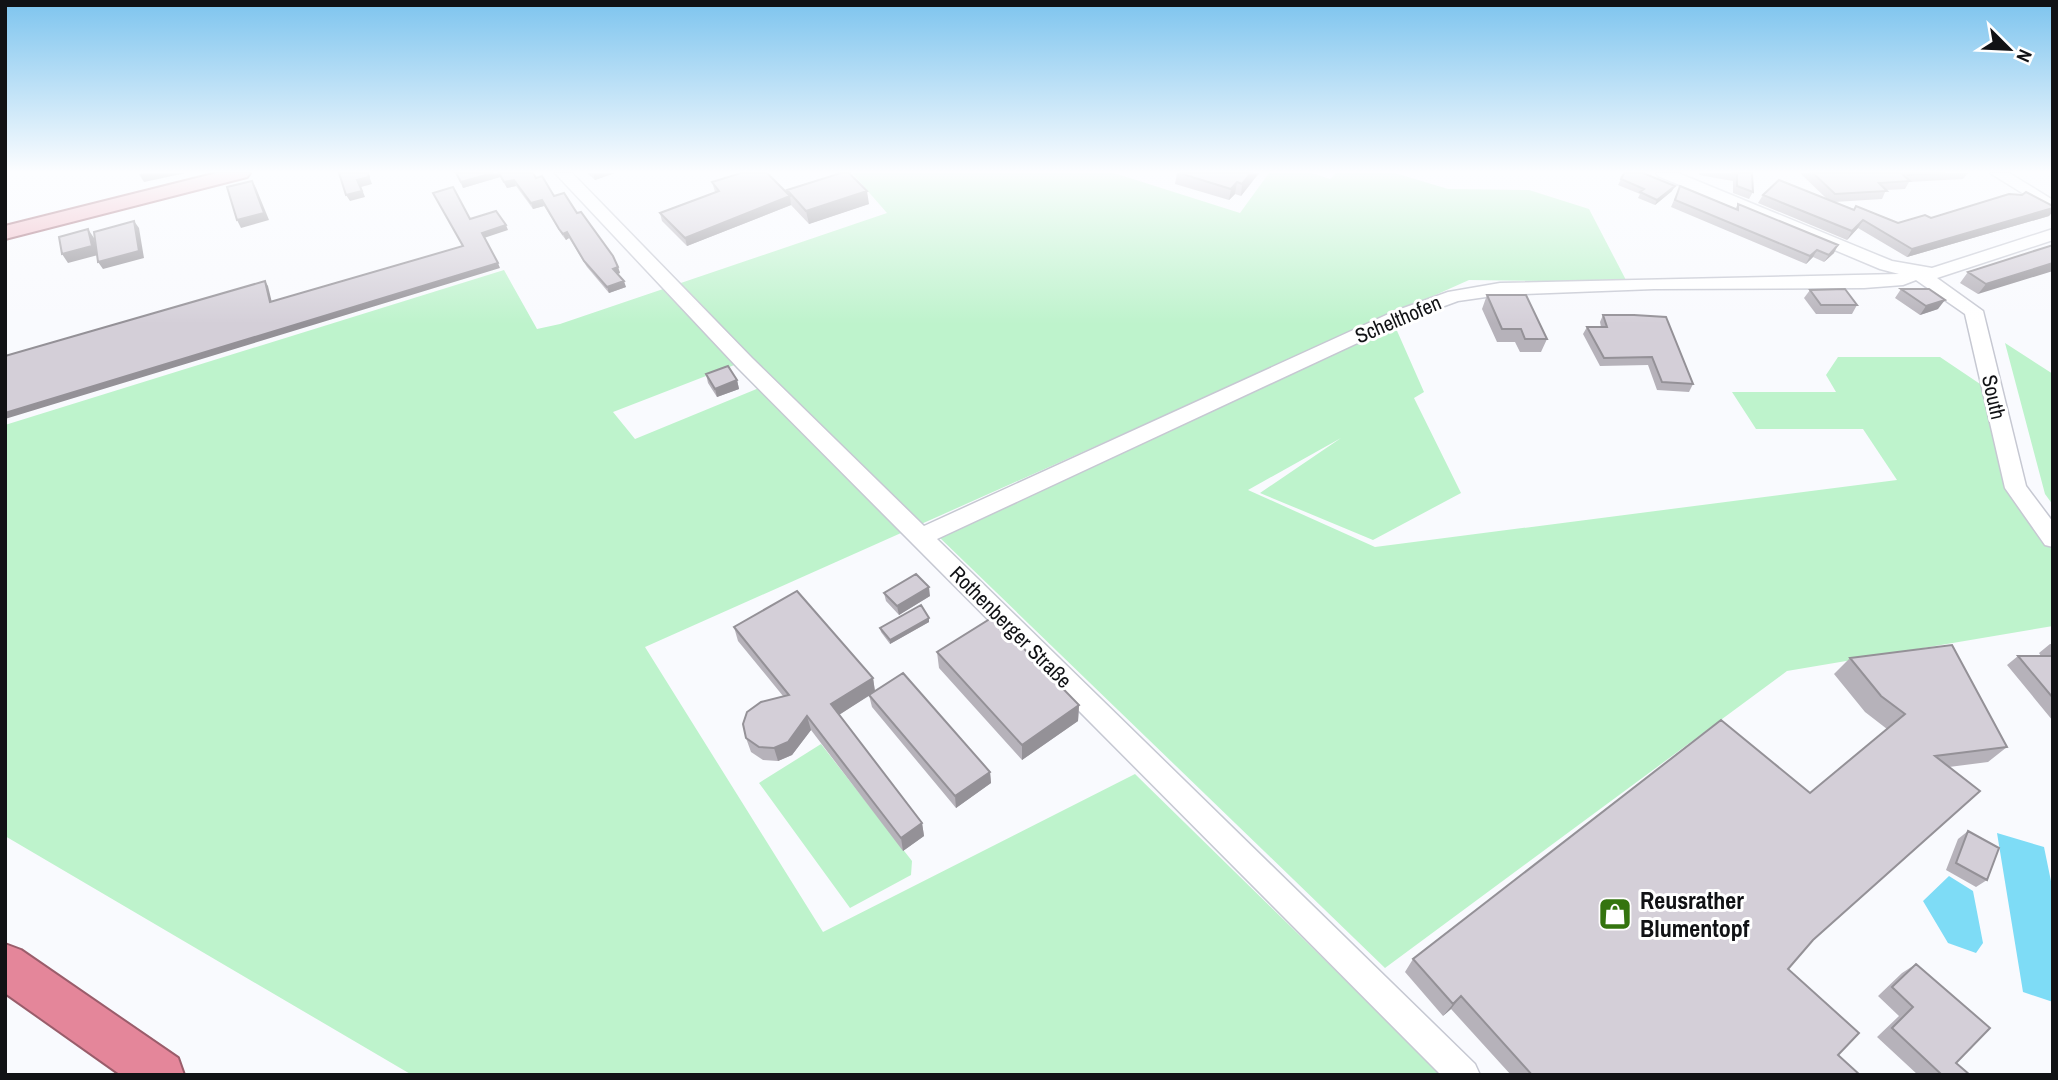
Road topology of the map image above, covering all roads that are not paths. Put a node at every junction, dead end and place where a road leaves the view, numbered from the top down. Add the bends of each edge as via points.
1 (43, 223) edge
2 (611, 223) edge
3 (1786, 223) edge
4 (5, 233) edge
5 (2053, 234) edge
6 (1917, 273) junction
7 (920, 537) junction
8 (2053, 539) edge
9 (5, 966) edge
10 (161, 1075) edge
11 (1464, 1075) edge

1 - 4 main road
2 - 7 street, Rothenberger Straße
3 - 6 street
5 - 6 street, Schelthofen via 1934,273
6 - 7 street, Schelthofen via 1903,279 1864,282 1654,283 1500,289 1455,296 1402,316
6 - 8 street, South via 1974,311 2016,488
7 - 11 street, Rothenberger Straße
9 - 10 highway

